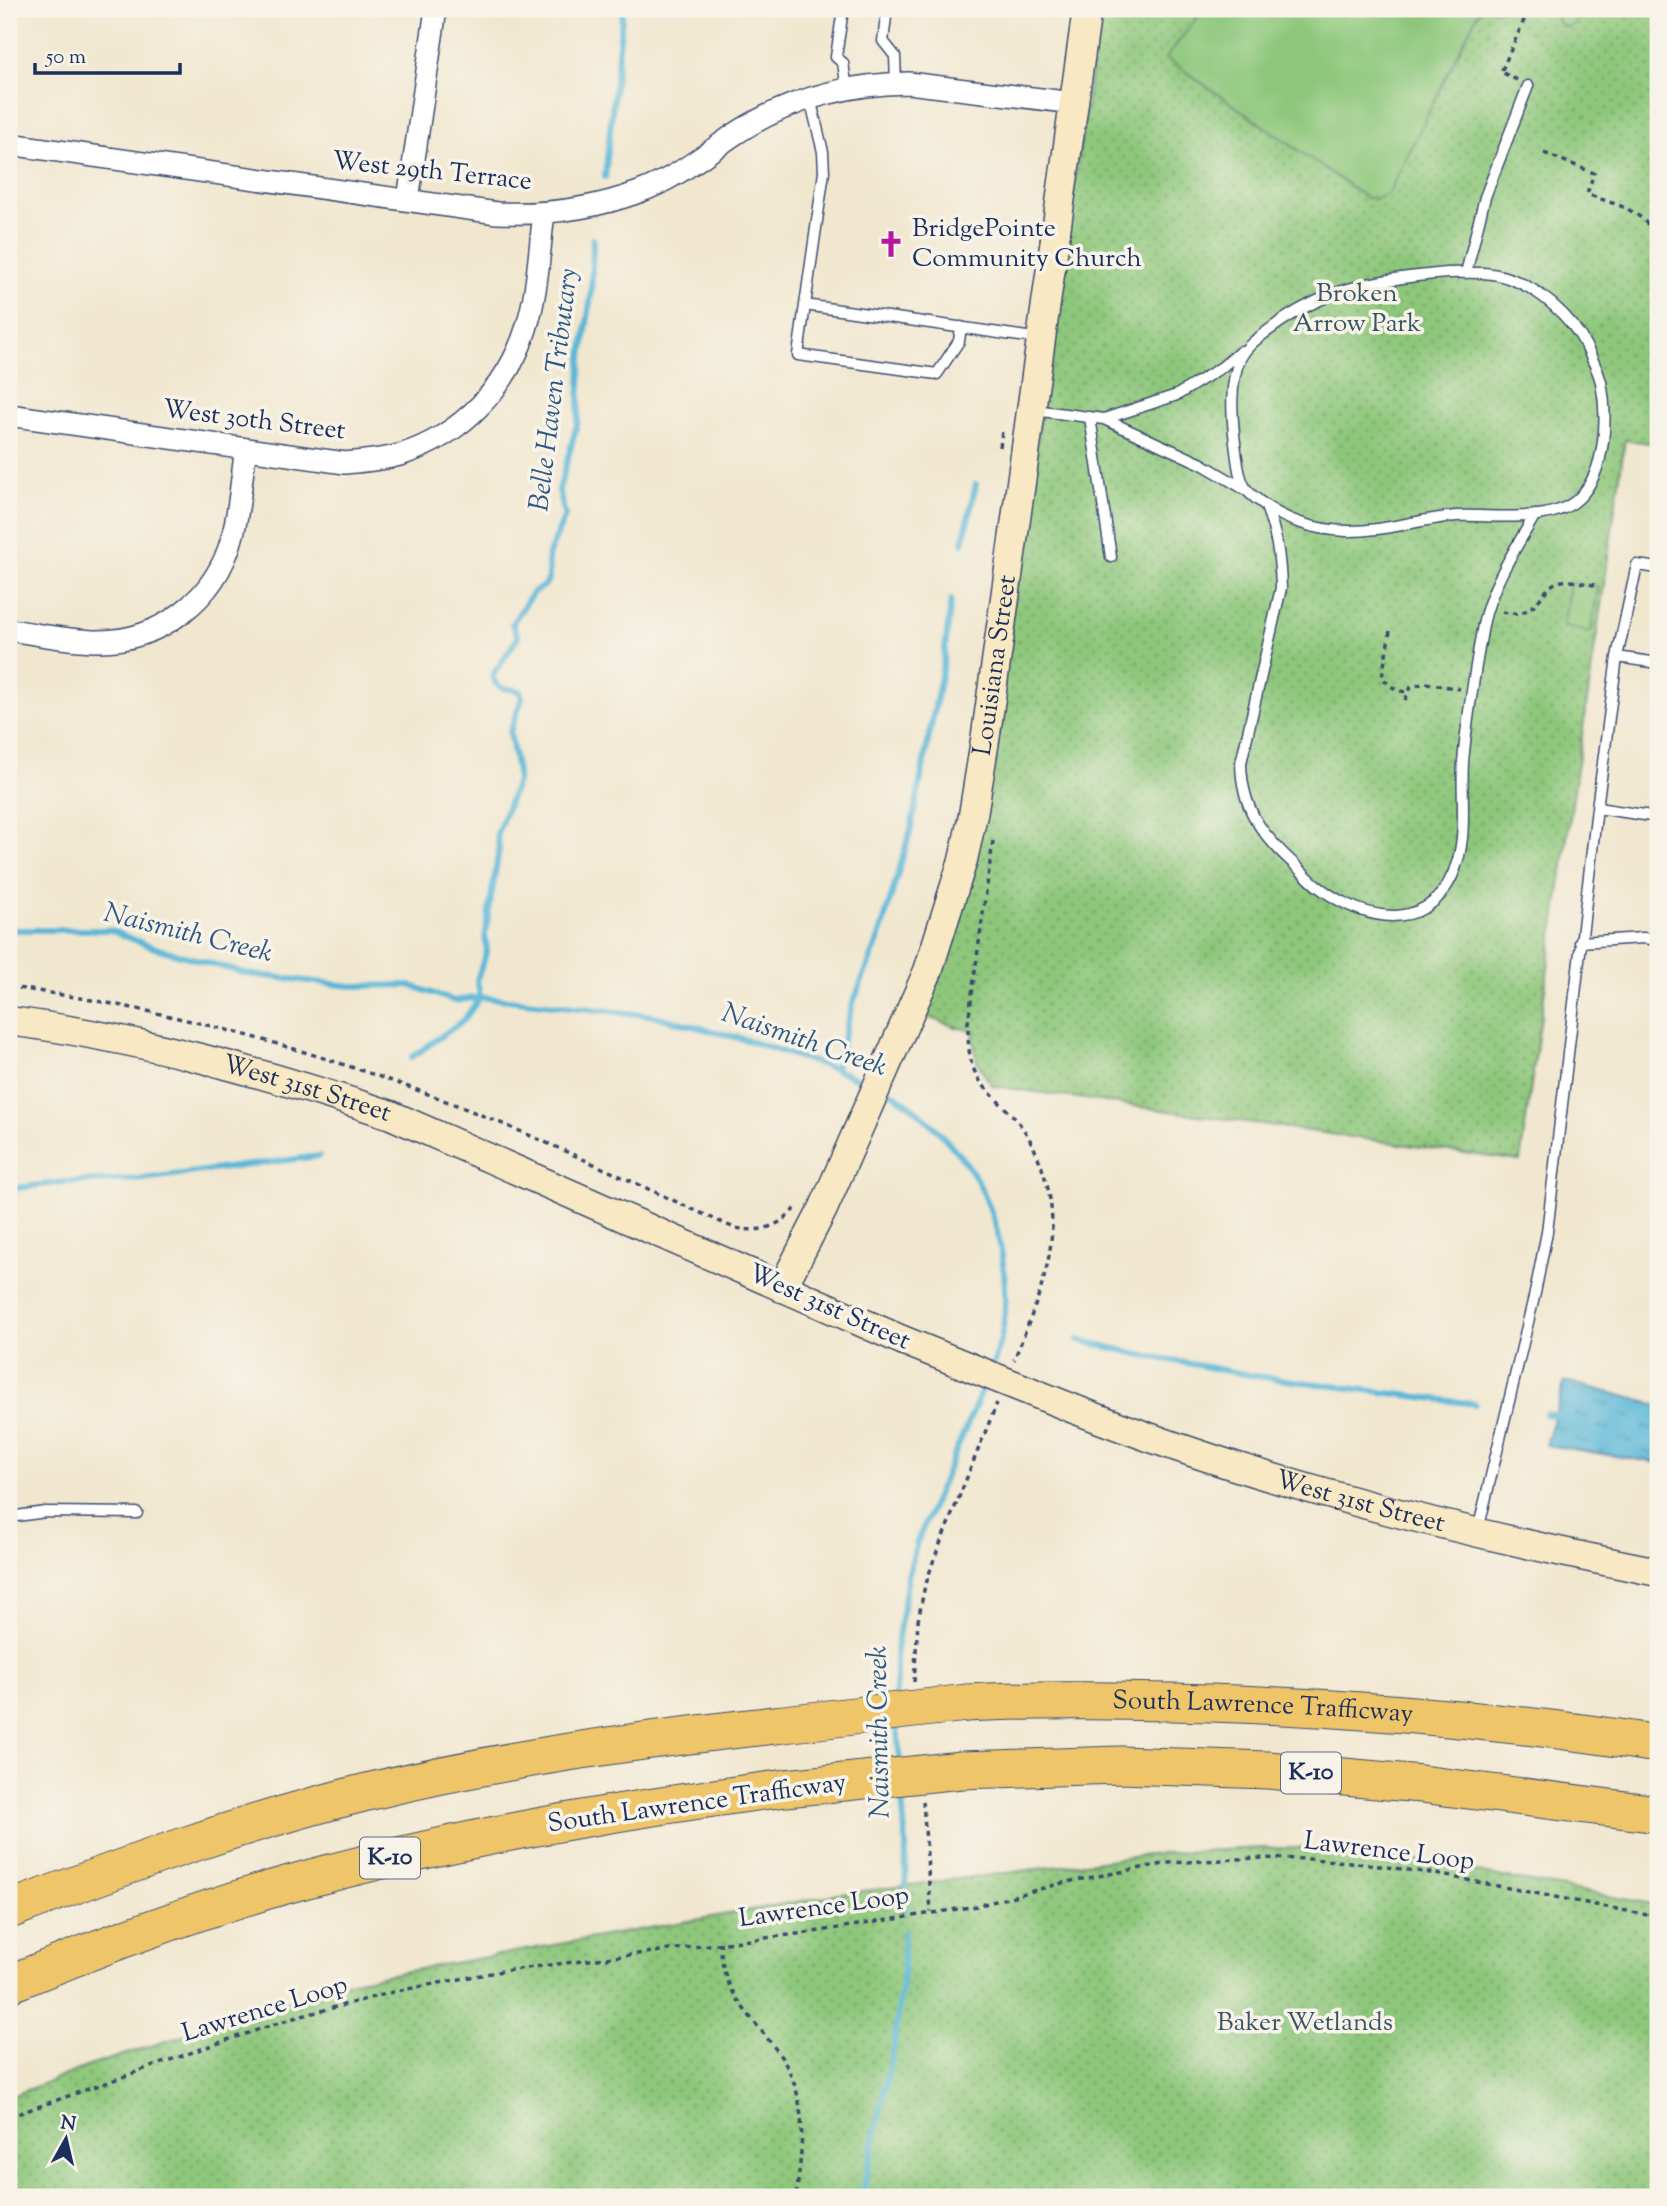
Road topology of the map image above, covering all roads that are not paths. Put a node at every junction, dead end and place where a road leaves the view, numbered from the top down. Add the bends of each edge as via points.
1 (436, 9) edge
2 (843, 9) edge
3 (887, 9) edge
4 (1087, 9) edge
5 (896, 83) junction
6 (1528, 86) road end
7 (847, 89) junction
8 (810, 98) junction
9 (1074, 103) junction
10 (9, 144) edge
11 (408, 200) junction
12 (544, 213) junction
13 (1466, 273) junction
14 (805, 305) junction
15 (961, 327) junction
16 (1041, 339) junction
17 (1246, 347) junction
18 (1031, 410) junction
19 (9, 415) edge
20 (1090, 417) junction
21 (1104, 419) junction
22 (246, 449) junction
23 (1246, 490) junction
24 (1266, 507) junction
25 (1535, 515) junction
26 (1111, 557) dead end
27 (1658, 568) edge
28 (9, 630) edge
29 (1617, 657) junction
30 (1658, 663) edge
31 (1597, 808) junction
32 (1658, 817) edge
33 (1658, 940) edge
34 (1580, 942) junction
35 (9, 1021) edge
36 (782, 1288) junction
37 (137, 1513) dead end
38 (9, 1517) edge
39 (1477, 1533) junction
40 (1658, 1572) edge
41 (1658, 1744) edge
42 (1658, 1814) edge
43 (9, 1909) edge
44 (9, 1984) edge

1 - 11 street
2 - 7 lane via 836,57 843,63
3 - 5 lane via 883,41 895,56
4 - 9 main road, Louisiana Street
5 - 7 street, West 29th Terrace
5 - 9 street, West 29th Terrace
6 - 13 lane via 1485,197
7 - 8 street, West 29th Terrace
8 - 12 street, West 29th Terrace via 753,123 640,192
8 - 14 lane via 824,172
9 - 16 main road, Louisiana Street
10 - 11 street, West 29th Terrace
11 - 12 street, West 29th Terrace via 497,213
12 - 22 street, West 30th Street via 531,309 518,350 496,388 460,424 403,454 376,460 345,463
13 - 17 lane via 1396,277 1359,285 1290,314
13 - 25 lane via 1504,276 1545,300 1583,340 1601,382 1603,435 1590,482 1578,499
14 - 15 lane
14 - 15 lane via 798,355 937,374 959,341
15 - 16 lane
16 - 18 main road, Louisiana Street
17 - 21 lane via 1177,395
17 - 23 lane via 1233,404 1235,446
18 - 20 lane
18 - 36 main road, Louisiana Street via 963,860 940,937 903,1029
19 - 22 street, West 30th Street
20 - 21 lane
20 - 26 lane
21 - 23 lane
22 - 28 street via 233,537 224,562 213,583 173,621 124,639 99,641
23 - 24 lane
24 - 25 lane via 1287,519 1346,531 1455,516
24 - 25 lane via 1275,529 1281,588 1241,763 1247,804 1279,850 1319,888 1367,913 1390,916 1426,909 1450,882 1459,860 1463,763 1484,622
27 - 29 lane via 1637,565
29 - 30 lane
29 - 31 lane
31 - 32 lane
31 - 34 lane
33 - 34 lane
34 - 39 lane via 1547,1231
35 - 36 main road, West 31st Street via 168,1050 379,1111
36 - 39 main road, West 31st Street, bridge via 1183,1450 1385,1511
37 - 38 lane via 46,1512
39 - 40 main road, West 31st Street
41 - 43 highway, South Lawrence Trafficway, bridge via 1359,1710 1112,1701 967,1703 522,1759 366,1792 211,1838
42 - 44 highway, South Lawrence Trafficway / K-10, bridge via 1433,1785 1256,1769 1094,1765 961,1770 786,1788 554,1824 350,1868 202,1911

